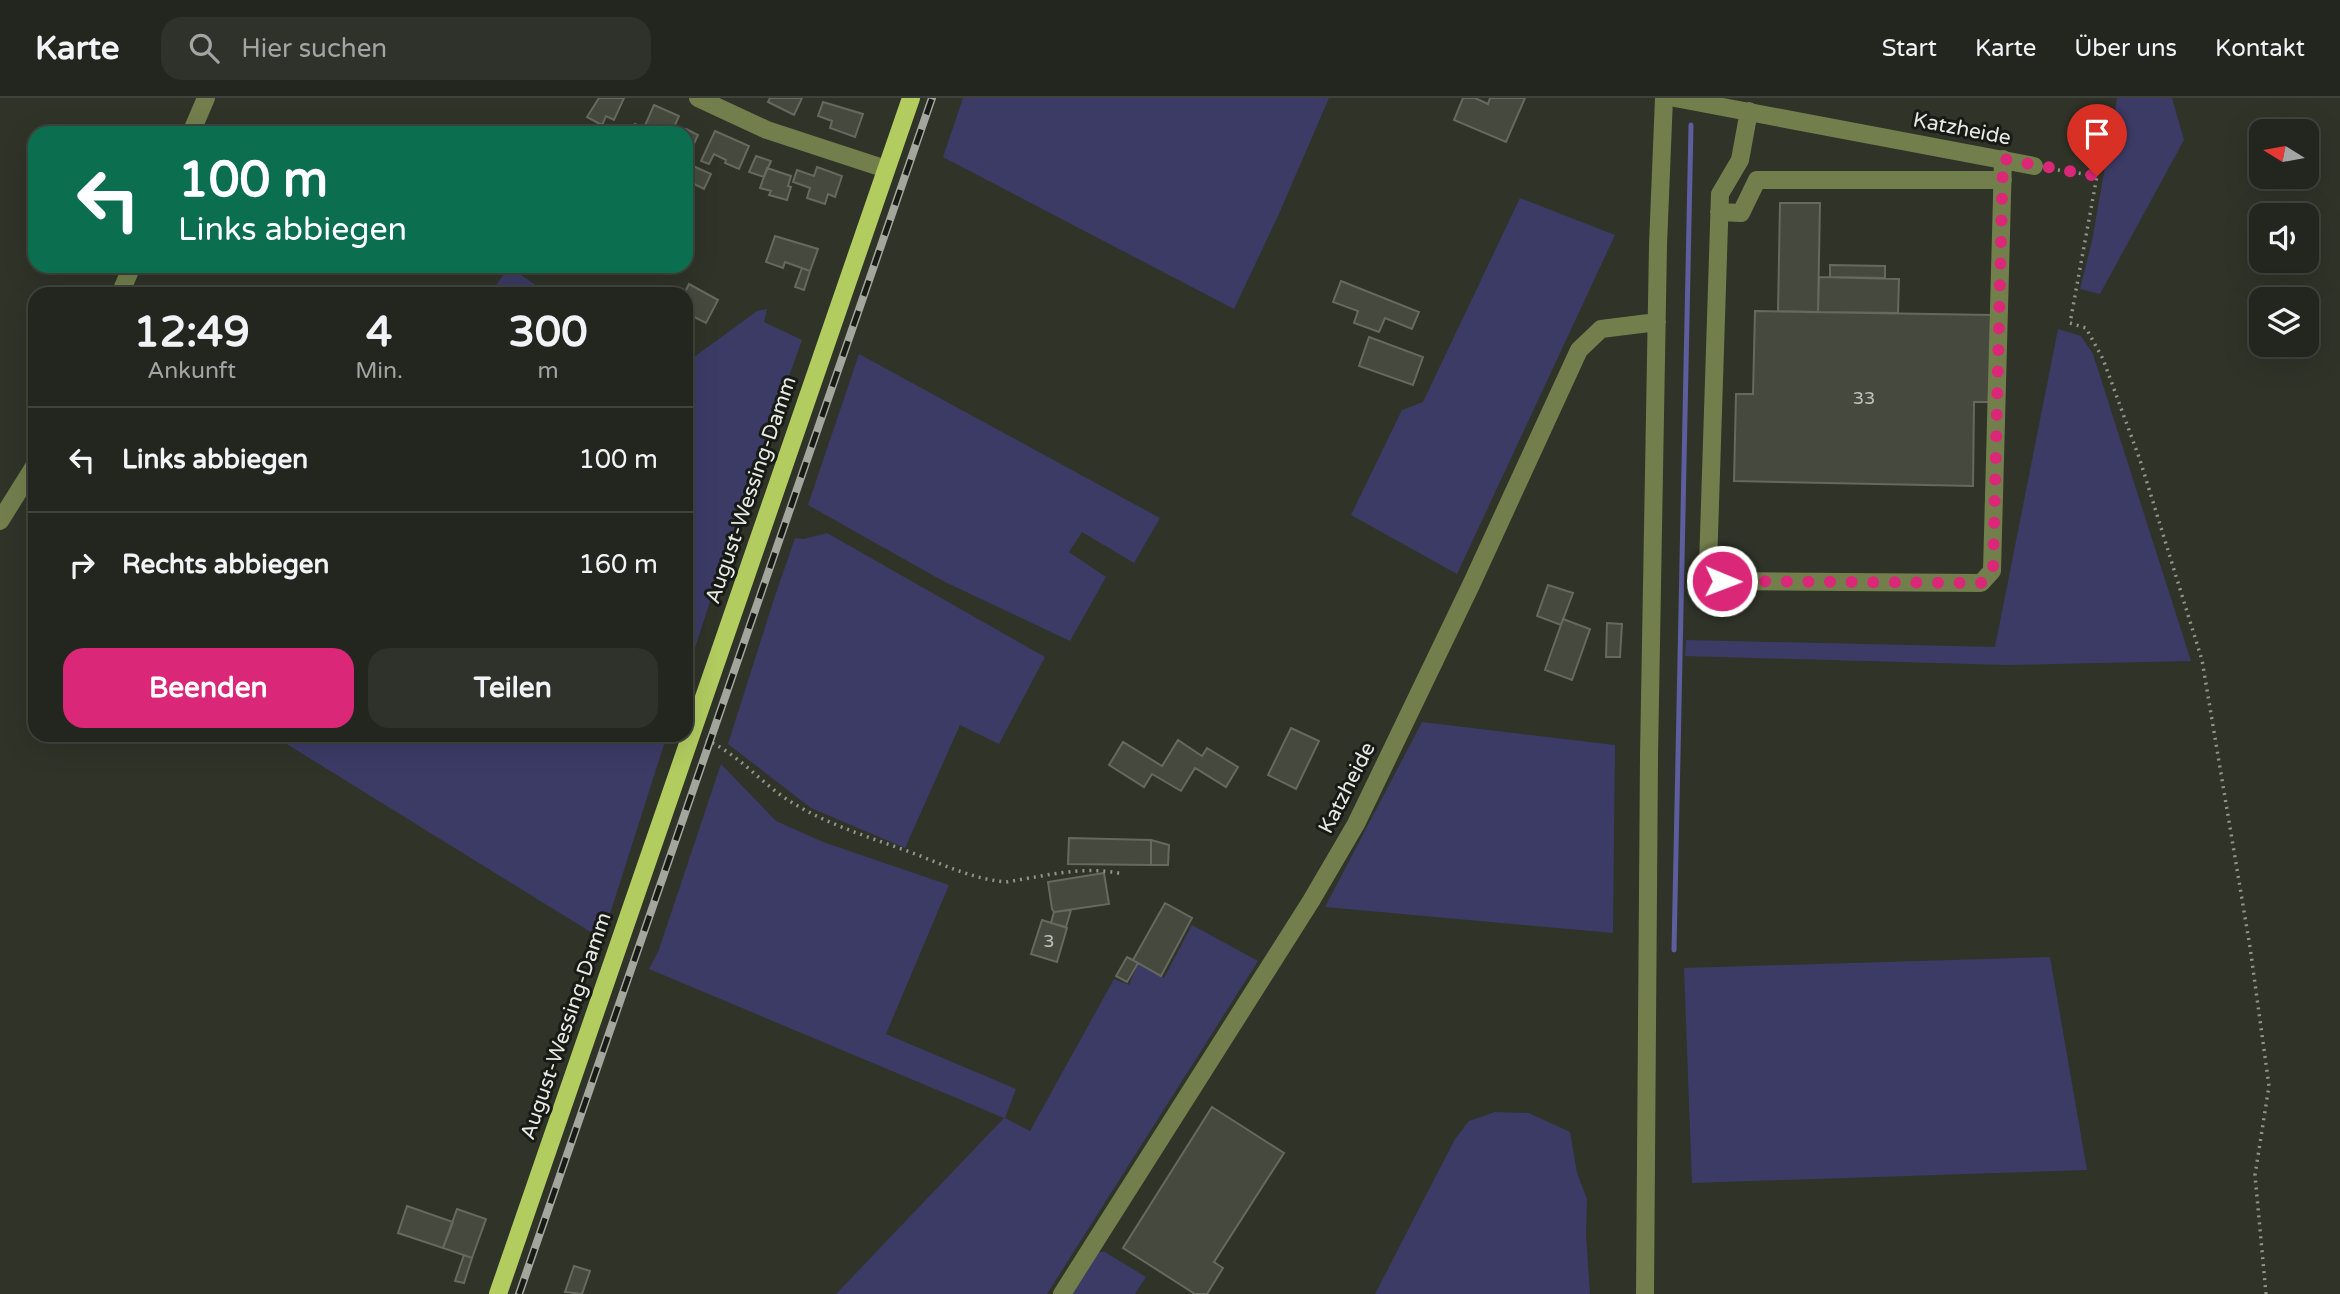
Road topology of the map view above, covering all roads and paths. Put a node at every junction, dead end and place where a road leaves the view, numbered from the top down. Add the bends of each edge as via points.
1 (206, 98) edge
2 (698, 98) edge
3 (911, 98) edge
4 (1664, 98) edge
5 (1675, 98) edge
6 (1749, 111) junction
7 (194, 126) edge
8 (2003, 159) junction
9 (2034, 166) joint
10 (886, 169) junction
11 (2003, 180) junction
12 (1719, 212) junction
13 (1657, 322) junction
14 (28, 476) edge
15 (0, 521) edge
16 (693, 729) edge
17 (688, 742) edge
18 (718, 747) dead end
19 (1123, 874) dead end
20 (498, 1294) edge
21 (1062, 1294) edge
22 (1645, 1294) edge
23 (2266, 1294) edge

1 - 7 street
2 - 10 street via 766,130
3 - 10 main road, August-Wessing-Damm
4 - 13 street
5 - 6 street, Katzheide
6 - 8 street, Katzheide
6 - 12 street via 1740,160 1720,194
8 - 9 street, Katzheide
8 - 11 street
9 - 23 path via 2097,176 2070,323 2086,328 2103,359 2140,460 2202,660 2269,1086 2255,1175
10 - 16 main road, August-Wessing-Damm
11 - 12 street via 1757,180 1741,213
11 - 12 street via 1993,570 1981,583 1722,581 1708,566
13 - 21 street, Katzheide via 1601,330 1578,350 1356,824
13 - 22 street
14 - 15 street
17 - 20 main road, August-Wessing-Damm
18 - 19 path via 805,810 953,869 1006,882 1085,870

